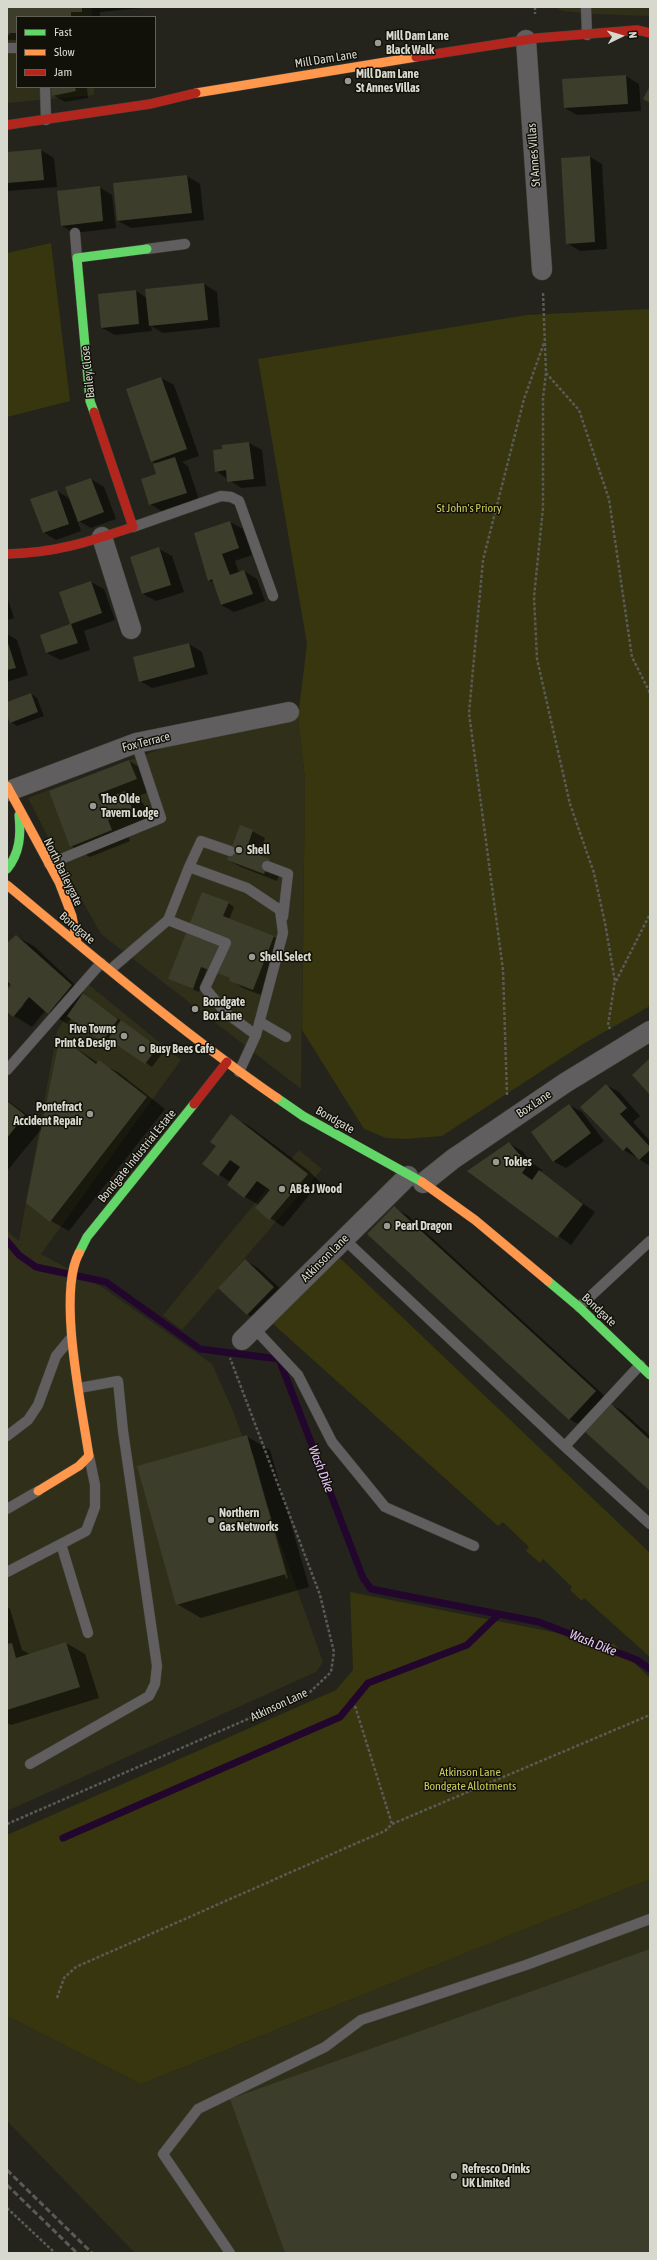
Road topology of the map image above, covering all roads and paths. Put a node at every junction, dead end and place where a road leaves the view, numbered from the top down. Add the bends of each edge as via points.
1 (586, 7) edge
2 (650, 33) edge
3 (587, 35) junction
4 (526, 40) junction
5 (45, 88) edge
6 (46, 120) junction
7 (7, 125) edge
8 (75, 233) dead end
9 (185, 244) dead end
10 (147, 249) joint
11 (77, 258) junction
12 (542, 270) joint
13 (544, 343) junction
14 (546, 373) junction
15 (133, 527) junction
16 (102, 537) junction
17 (7, 554) edge
18 (273, 596) dead end
19 (131, 629) dead end
20 (650, 693) edge
21 (289, 712) dead end
22 (136, 743) junction
23 (8, 788) edge
24 (19, 815) junction
25 (230, 851) dead end
26 (49, 864) junction
27 (267, 866) dead end
28 (189, 867) junction
29 (7, 869) edge
30 (7, 884) edge
31 (650, 914) edge
32 (168, 920) junction
33 (282, 925) junction
34 (77, 943) junction
35 (101, 963) junction
36 (111, 969) junction
37 (615, 981) junction
38 (260, 1022) junction
39 (650, 1031) edge
40 (256, 1035) junction
41 (286, 1037) dead end
42 (621, 1048) junction
43 (227, 1062) junction
44 (7, 1070) edge
45 (239, 1072) junction
46 (517, 1116) junction
47 (416, 1179) junction
48 (344, 1239) junction
49 (650, 1241) edge
50 (579, 1307) junction
51 (248, 1334) joint
52 (72, 1337) junction
53 (230, 1360) dead end
54 (640, 1365) junction
55 (650, 1375) edge
56 (79, 1388) junction
57 (7, 1436) edge
58 (565, 1446) junction
59 (89, 1456) junction
60 (38, 1491) joint
61 (7, 1510) edge
62 (650, 1524) edge
63 (61, 1544) junction
64 (474, 1546) dead end
65 (7, 1572) edge
66 (88, 1633) dead end
67 (356, 1706) dead end
68 (650, 1715) edge
69 (30, 1764) dead end
70 (7, 1824) edge
71 (392, 1824) junction
72 (650, 1919) edge
73 (57, 1998) dead end
74 (7, 2208) edge
75 (55, 2253) edge
76 (230, 2253) edge

1 - 3 lane
2 - 3 main road, Mill Dam Lane via 637,30
3 - 4 main road, Mill Dam Lane
4 - 6 main road, Mill Dam Lane via 198,92 150,104
4 - 12 street, St Annes Villas
5 - 6 lane
6 - 7 main road, Mill Dam Lane
8 - 11 lane, Bailey Close
9 - 10 lane
10 - 11 main road
11 - 15 main road, Bailey Close via 90,401
12 - 13 path
13 - 14 path
13 - 46 path via 524,399 483,560 469,712 503,970 507,1094
14 - 20 path via 579,410 609,499 632,657
14 - 37 path via 543,398 543,508 534,597 537,658 570,804 594,873
15 - 16 main road
15 - 18 lane via 221,496 231,497 239,501
16 - 17 main road via 76,546 38,553
16 - 19 street
21 - 22 street, Fox Terrace
22 - 23 street, Fox Terrace
22 - 26 lane via 161,818
23 - 24 main road, North Baileygate
24 - 26 main road, North Baileygate
24 - 29 main road, North Baileygate via 21,838 12,864
25 - 28 lane via 201,841
26 - 34 main road, North Baileygate via 72,915
27 - 33 lane via 288,874
28 - 32 lane
28 - 33 lane via 247,888 280,910
30 - 34 main road, Bondgate
31 - 37 path
32 - 36 lane
32 - 40 lane via 226,943 205,988 226,1013
33 - 38 lane via 283,933
34 - 35 main road, Bondgate
35 - 36 main road, Bondgate
35 - 44 lane
36 - 43 main road, Bondgate
37 - 42 path via 608,1025
38 - 40 lane
38 - 41 lane
39 - 42 street, Box Lane
40 - 45 lane
42 - 46 street, Box Lane
43 - 45 main road, Bondgate
43 - 52 main road, Bondgate Industrial Estate via 78,1251 72,1268 70,1288
45 - 47 main road, Bondgate via 303,1116
46 - 47 street, Box Lane via 453,1159
47 - 48 street, Atkinson Lane
47 - 50 main road, Bondgate via 503,1241
48 - 51 street, Atkinson Lane
48 - 58 lane
49 - 50 lane
50 - 54 main road, Bondgate
51 - 64 lane via 298,1375 332,1442 385,1507
52 - 56 main road
52 - 57 lane via 56,1356 38,1405 28,1420
53 - 70 path, Atkinson Lane via 320,1595 334,1652 330,1672 310,1692
54 - 55 main road, Bondgate
54 - 58 lane
56 - 59 main road
56 - 69 lane via 118,1381 157,1666 155,1684 148,1696
58 - 62 lane
59 - 60 main road via 79,1466
59 - 63 lane via 95,1485 94,1507 86,1531
60 - 61 lane
63 - 65 lane
63 - 66 lane
67 - 71 path
68 - 71 path
71 - 73 path via 385,1831 76,1967 64,1978
72 - 76 lane via 526,1965 361,2020 325,2047 198,2109 163,2154
74 - 75 path

